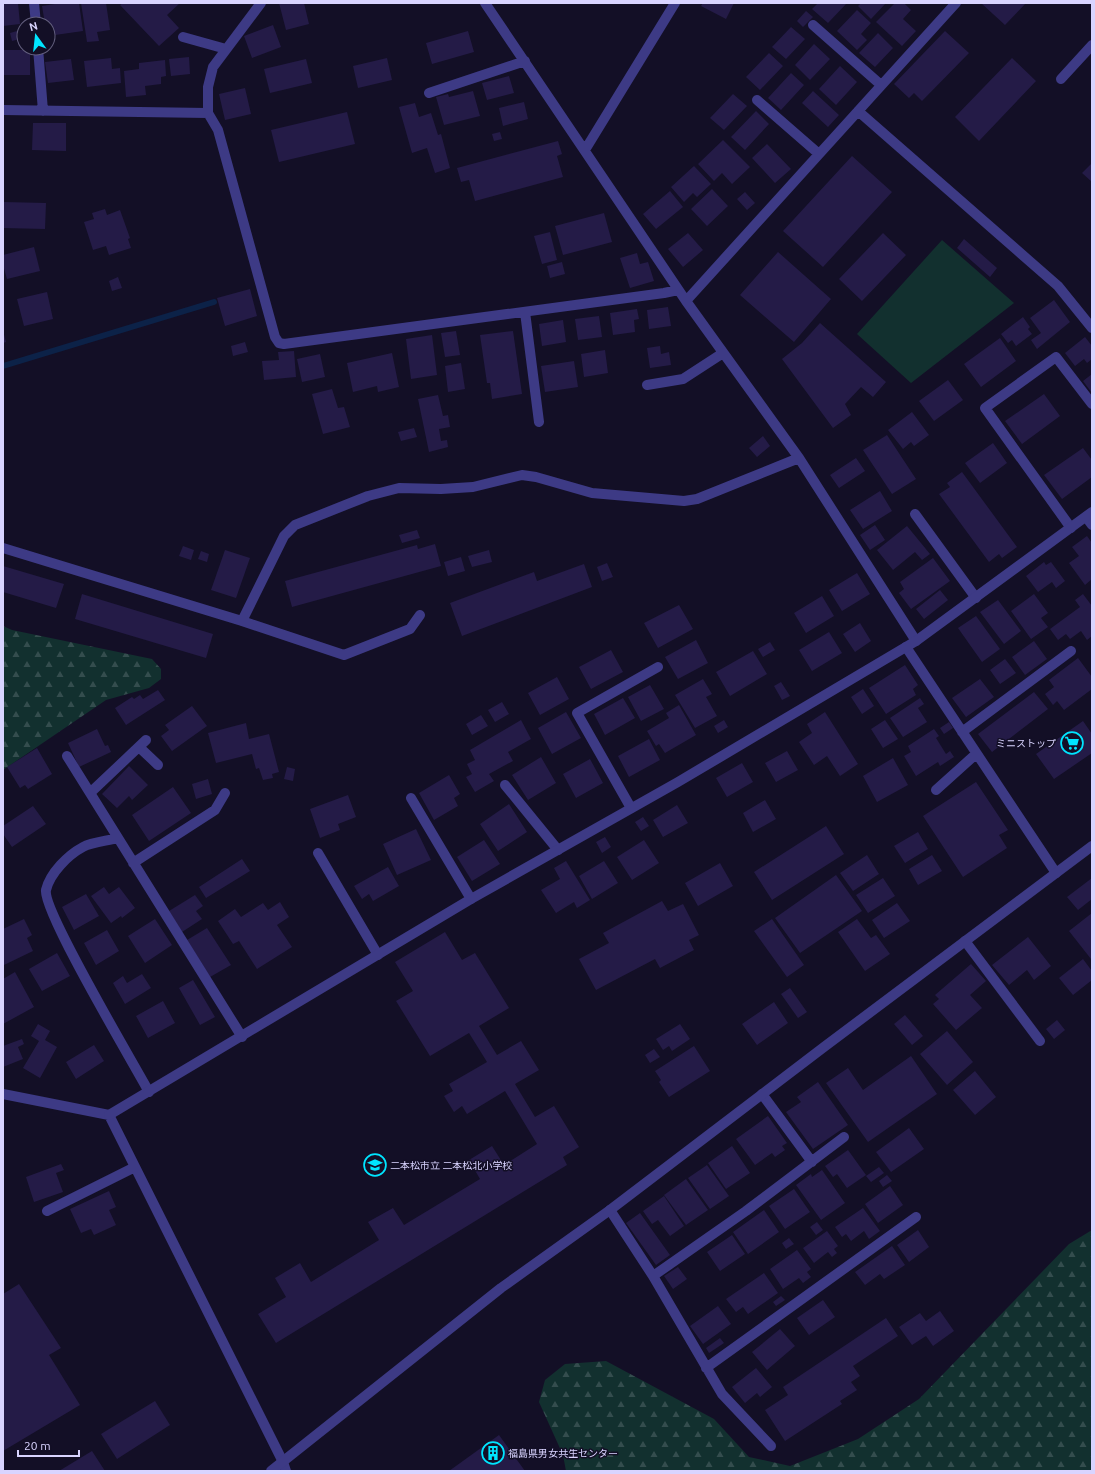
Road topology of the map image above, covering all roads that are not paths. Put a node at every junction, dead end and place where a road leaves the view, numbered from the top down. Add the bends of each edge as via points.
1 (34, 3) edge
2 (484, 3) edge
3 (675, 3) edge
4 (956, 3) edge
5 (259, 4) edge
6 (35, 16) edge
7 (813, 25) dead end
8 (183, 37) dead end
9 (1092, 45) edge
10 (226, 49) junction
11 (39, 56) edge
12 (524, 61) junction
13 (1061, 79) dead end
14 (881, 85) junction
15 (429, 93) dead end
16 (757, 100) dead end
17 (3, 110) edge
18 (43, 111) junction
19 (858, 111) junction
20 (208, 113) junction
21 (584, 150) junction
22 (819, 154) junction
23 (678, 290) junction
24 (686, 301) junction
25 (525, 312) junction
26 (1092, 328) edge
27 (723, 353) junction
28 (647, 385) dead end
29 (1092, 404) edge
30 (539, 422) dead end
31 (799, 458) junction
32 (915, 514) dead end
33 (1089, 515) edge
34 (1092, 526) edge
35 (1071, 528) junction
36 (3, 548) edge
37 (976, 598) junction
38 (420, 615) dead end
39 (242, 621) junction
40 (916, 641) junction
41 (906, 647) junction
42 (1071, 651) dead end
43 (658, 667) dead end
44 (962, 732) junction
45 (976, 754) junction
46 (67, 756) dead end
47 (158, 765) dead end
48 (504, 785) dead end
49 (936, 790) dead end
50 (90, 793) junction
51 (225, 793) dead end
52 (411, 798) dead end
53 (631, 808) junction
54 (118, 838) junction
55 (1092, 846) edge
56 (558, 850) junction
57 (318, 853) dead end
58 (133, 863) junction
59 (1056, 873) junction
60 (471, 899) junction
61 (965, 941) junction
62 (378, 955) junction
63 (242, 1037) junction
64 (1040, 1041) dead end
65 (149, 1092) junction
66 (3, 1094) edge
67 (762, 1094) junction
68 (110, 1115) junction
69 (844, 1138) dead end
70 (812, 1162) junction
71 (135, 1167) junction
72 (610, 1210) junction
73 (48, 1211) dead end
74 (916, 1217) dead end
75 (653, 1276) junction
76 (706, 1368) junction
77 (771, 1446) dead end
78 (284, 1466) edge
79 (270, 1471) edge

1 - 6 street
2 - 12 street
3 - 21 street
4 - 14 street
5 - 10 street
7 - 14 street
8 - 10 street
9 - 13 street
10 - 20 street via 213,67 208,87
11 - 18 street
12 - 15 street
12 - 21 street
14 - 19 street
16 - 22 street
17 - 18 street
18 - 20 street
19 - 22 street
19 - 26 street via 1058,286
20 - 25 street via 218,130 275,337 279,343
21 - 23 street
22 - 24 street
23 - 24 street
23 - 25 street
24 - 27 street
25 - 30 street
27 - 28 street via 683,379
27 - 31 street
29 - 35 street via 1056,357 985,408
31 - 39 street via 697,499 684,501 592,494 522,475 473,487 399,488 368,496 295,525 284,536
31 - 40 street
32 - 37 street
33 - 34 street
33 - 35 street
35 - 37 street
36 - 39 street
37 - 40 street
38 - 39 street via 410,629 344,656
40 - 41 street
41 - 44 street
41 - 53 street
42 - 44 street
43 - 53 street via 577,713
44 - 45 street
45 - 49 street
45 - 59 street
46 - 50 street
47 - 50 street via 142,744
48 - 56 street
50 - 54 street
51 - 58 street via 214,810
52 - 60 street
53 - 56 street
54 - 58 street
54 - 65 street via 83,847 59,867 51,877 46,891 48,903 66,943
55 - 59 street
56 - 60 street
57 - 62 street
58 - 63 street
59 - 61 street
60 - 62 street
61 - 64 street
61 - 67 street
62 - 63 street
63 - 65 street
65 - 68 street
66 - 68 street
67 - 70 street
67 - 72 street
68 - 71 street
69 - 70 street
70 - 75 street
71 - 73 street
71 - 78 street
72 - 75 street
72 - 78 street via 501,1288
74 - 76 street
75 - 76 street
76 - 77 street via 722,1394
78 - 79 street

